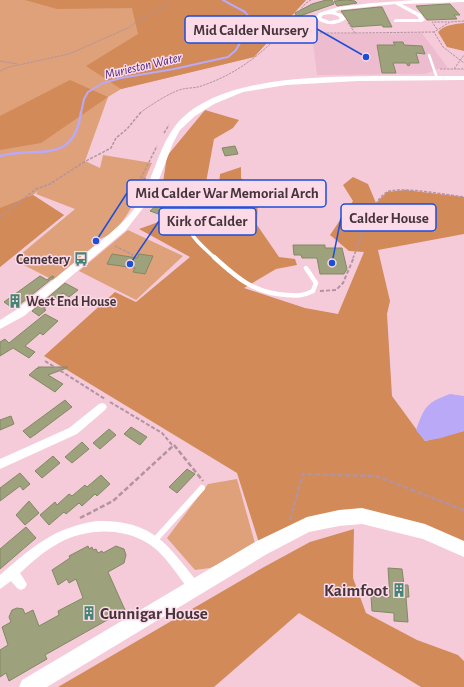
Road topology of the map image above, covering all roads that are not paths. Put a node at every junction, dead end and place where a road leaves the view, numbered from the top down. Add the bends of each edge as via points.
1 (438, 1) edge
2 (463, 1) edge
3 (375, 2) edge
4 (397, 3) junction
5 (464, 9) edge
6 (329, 12) dead end
7 (396, 21) dead end
8 (429, 54) dead end
9 (437, 78) junction
10 (464, 78) edge
11 (151, 190) junction
12 (306, 268) dead end
13 (0, 325) edge
14 (102, 407) dead end
15 (0, 464) edge
16 (202, 488) road end
17 (155, 540) junction
18 (464, 549) edge
19 (13, 573) junction
20 (0, 583) edge
21 (21, 584) dead end
22 (195, 588) junction
23 (29, 687) edge

1 - 2 street
1 - 4 street
2 - 5 street
3 - 4 street
3 - 6 street
4 - 7 street via 419,15 422,20
8 - 9 lane
9 - 10 street
9 - 11 street via 320,80 259,86 224,96 209,103 177,129 168,144
11 - 12 lane via 183,201 187,226 193,238 238,279 262,291 304,296 313,291 316,284
11 - 13 street via 135,215 100,248 20,313
14 - 15 street via 73,431
16 - 17 lane
17 - 19 street via 128,527 95,526 63,535 42,548
17 - 22 street
18 - 22 main road via 425,532 393,523 362,516 339,518 307,525 261,548
19 - 20 street
19 - 21 street
22 - 23 main road

